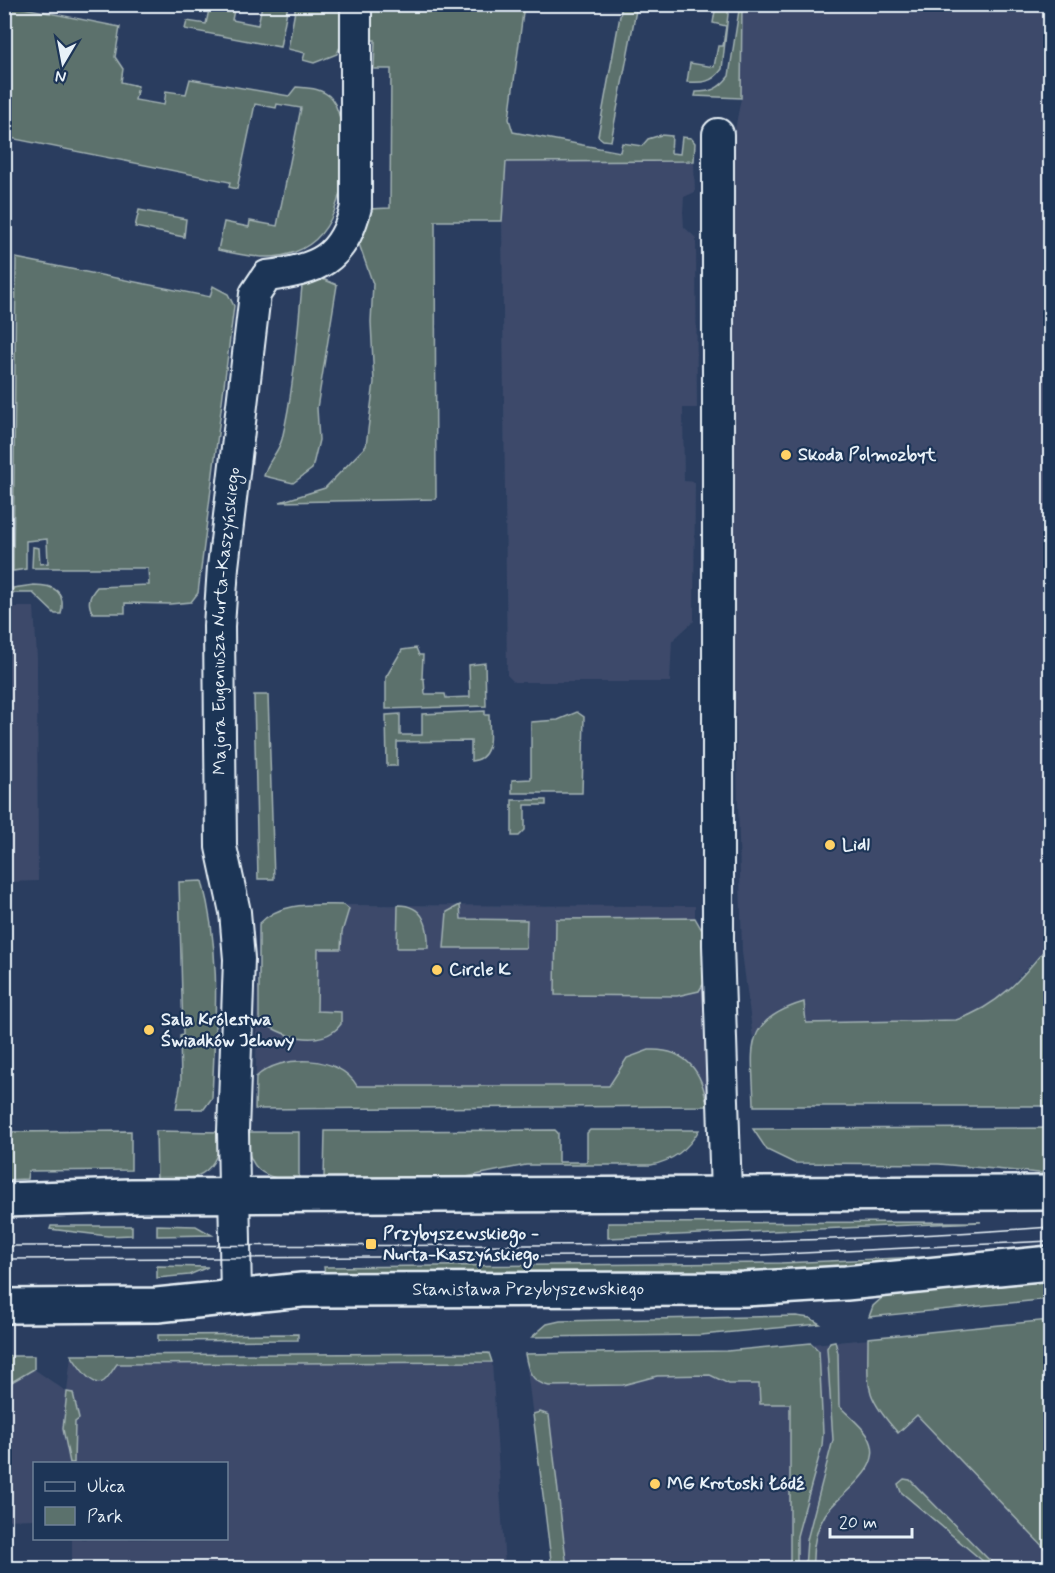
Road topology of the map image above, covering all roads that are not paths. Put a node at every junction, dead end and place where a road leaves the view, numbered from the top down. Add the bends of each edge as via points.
1 (356, 4) edge
2 (718, 134) dead end
3 (1050, 1192) edge
4 (726, 1194) junction
5 (234, 1196) junction
6 (4, 1200) edge
7 (1050, 1263) edge
8 (236, 1297) junction
9 (4, 1306) edge

1 - 5 street, Majora Eugeniusza Nurta-Kaszyńskiego via 356,207 341,243 324,260 296,273 267,276 255,294 223,567 219,626 221,846 235,912 238,959
2 - 4 street via 718,945
3 - 4 main road
4 - 5 main road
5 - 6 main road
5 - 8 street, Majora Eugeniusza Nurta-Kaszyńskiego
7 - 8 main road, Stanisława Przybyszewskiego via 744,1289 302,1290
8 - 9 main road, Stanisława Przybyszewskiego via 151,1306

